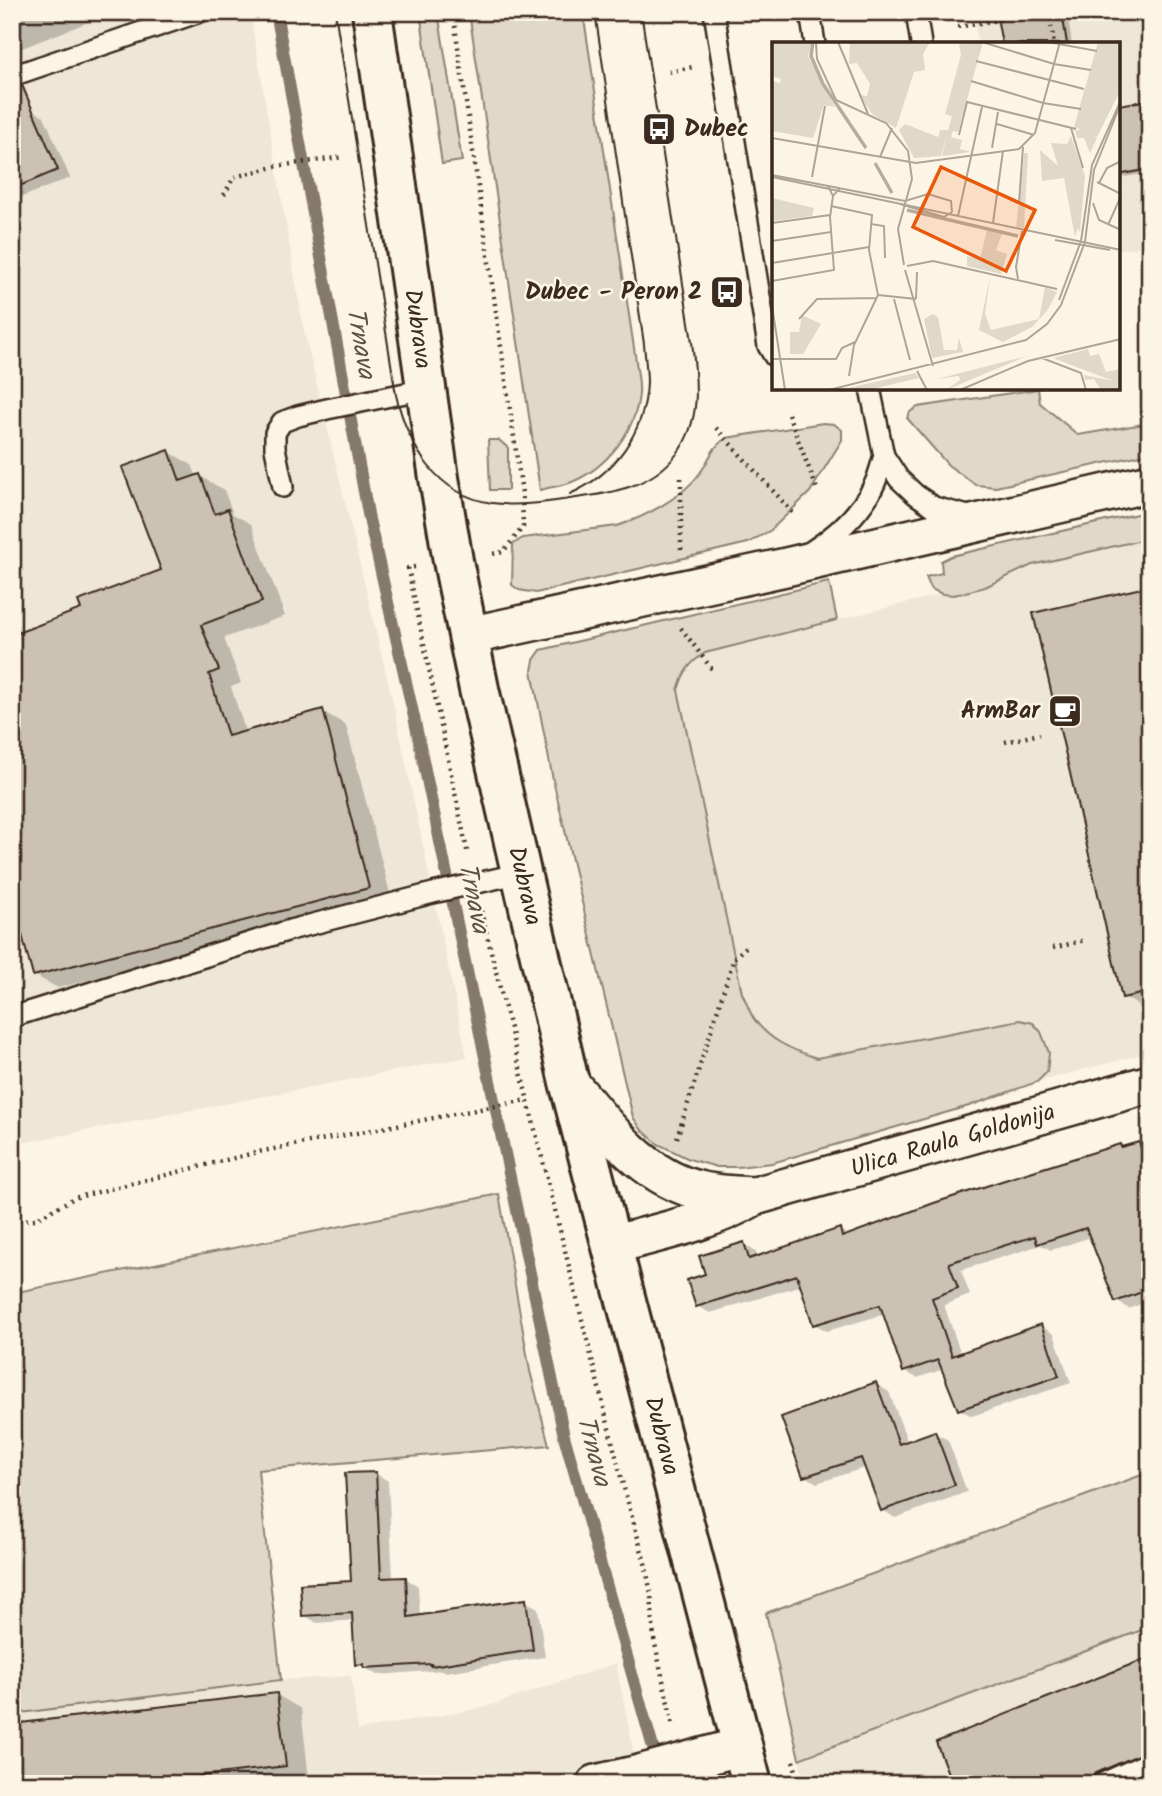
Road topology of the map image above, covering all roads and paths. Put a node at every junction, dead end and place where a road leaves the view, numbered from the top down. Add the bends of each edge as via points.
1 (200, 12) edge
2 (372, 12) edge
3 (453, 12) edge
4 (714, 12) edge
5 (810, 12) edge
6 (916, 12) edge
7 (1040, 12) edge
8 (1049, 12) edge
9 (958, 27) dead end
10 (815, 42) edge
11 (920, 42) edge
12 (1054, 42) edge
13 (697, 66) dead end
14 (669, 72) dead end
15 (12, 76) edge
16 (343, 157) dead end
17 (224, 195) dead end
18 (772, 353) edge
19 (425, 389) junction
20 (870, 390) edge
21 (788, 414) dead end
22 (716, 428) dead end
23 (884, 456) junction
24 (681, 478) dead end
25 (1150, 483) edge
26 (283, 487) dead end
27 (817, 489) dead end
28 (795, 515) dead end
29 (989, 520) junction
30 (681, 552) dead end
31 (492, 554) dead end
32 (417, 567) dead end
33 (786, 568) junction
34 (676, 622) dead end
35 (468, 636) junction
36 (714, 672) dead end
37 (1040, 734) dead end
38 (1005, 742) dead end
39 (521, 873) junction
40 (468, 885) junction
41 (1086, 940) dead end
42 (748, 945) dead end
43 (1053, 948) dead end
44 (12, 1017) edge
45 (569, 1082) junction
46 (1150, 1084) edge
47 (527, 1100) junction
48 (676, 1142) dead end
49 (755, 1196) junction
50 (12, 1222) edge
51 (612, 1245) junction
52 (743, 1746) junction
53 (659, 1758) junction
54 (793, 1760) dead end
55 (1150, 1762) edge
56 (596, 1784) edge
57 (752, 1784) edge
58 (800, 1784) edge
59 (1101, 1784) edge

1 - 15 lane
2 - 19 main road, Dubrava
3 - 31 path via 522,492 523,527 503,552
4 - 18 lane
5 - 10 lane
6 - 11 lane
7 - 9 path
8 - 12 path
13 - 14 path
16 - 17 path via 234,177
19 - 26 lane via 282,422 275,433 275,447
19 - 35 main road, Dubrava
20 - 23 lane
21 - 27 path
22 - 28 path
23 - 29 lane via 899,479 934,507
23 - 33 lane via 875,484 857,511 831,538
24 - 30 path
25 - 29 street
29 - 33 street
32 - 40 path via 408,568
33 - 35 street
34 - 36 path
35 - 39 main road, Dubrava
37 - 38 path
39 - 40 lane
39 - 45 main road, Dubrava
40 - 44 lane via 290,930
40 - 47 path
41 - 43 path
42 - 48 path via 734,958
45 - 49 street, Ulica Raula Goldonija via 647,1165 689,1188
45 - 51 main road, Dubrava
46 - 49 street, Ulica Raula Goldonija
47 - 50 path via 245,1155 74,1198 36,1219
47 - 53 path via 645,1563 651,1594
49 - 51 street, Ulica Raula Goldonija via 712,1217
51 - 52 main road, Dubrava
52 - 53 street
52 - 57 main road, Dubrava
53 - 56 street
54 - 58 path
55 - 59 lane

